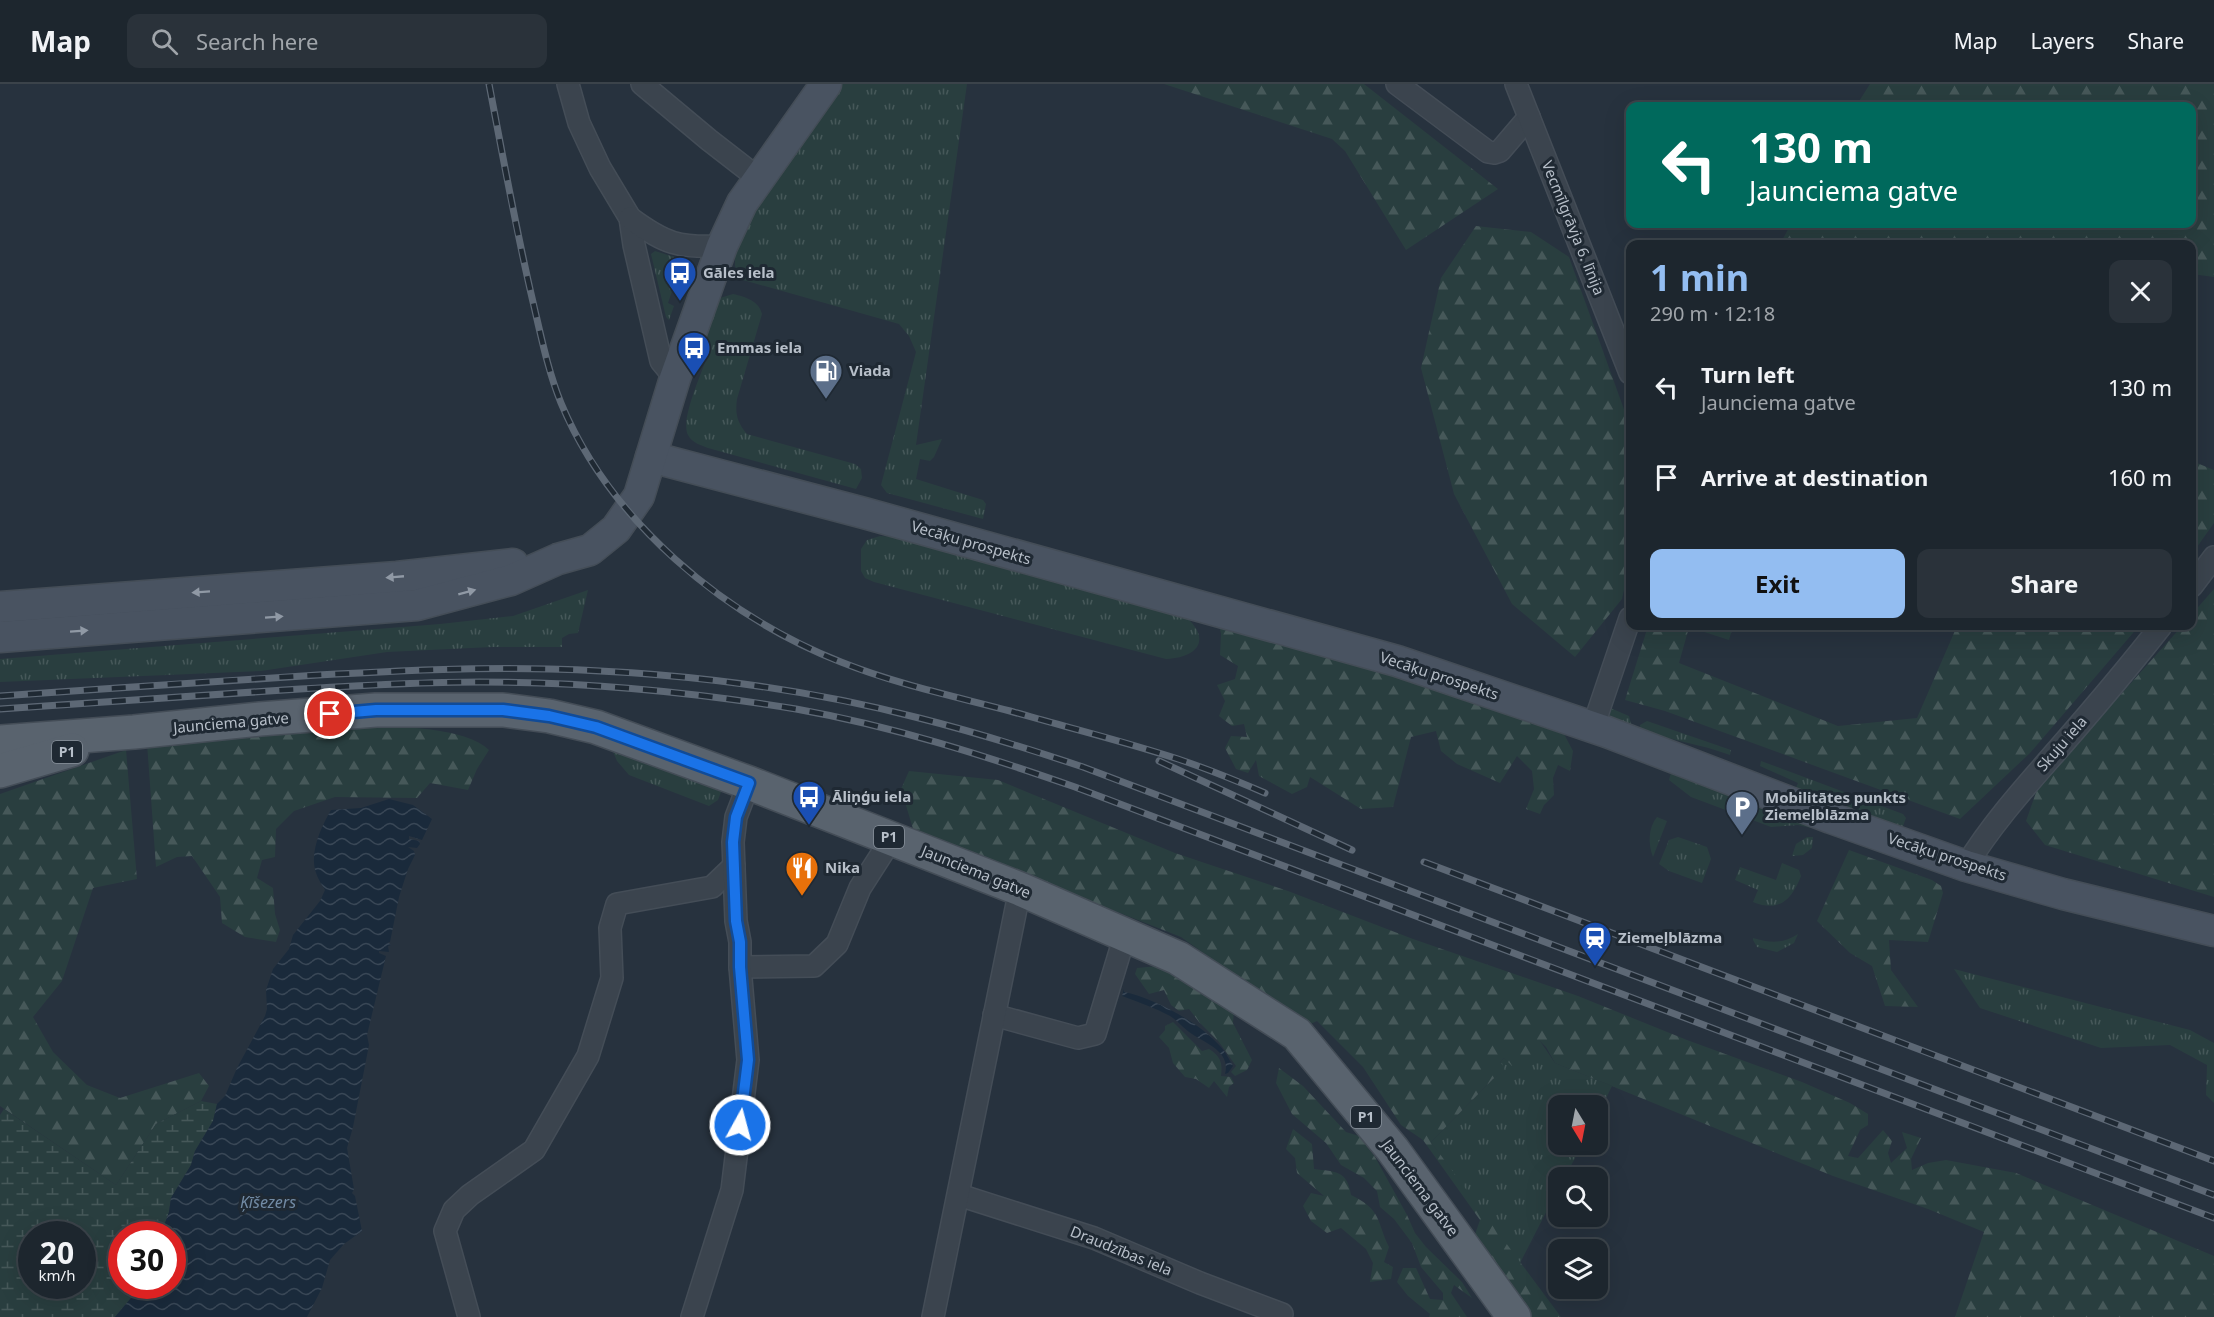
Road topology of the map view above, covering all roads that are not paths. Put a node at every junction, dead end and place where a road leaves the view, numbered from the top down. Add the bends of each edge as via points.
1 (568, 84) edge
2 (642, 84) edge
3 (826, 84) edge
4 (1397, 84) edge
5 (1516, 84) edge
6 (1529, 117) junction
7 (758, 178) junction
8 (630, 218) junction
9 (722, 246) junction
10 (1626, 363) edge
11 (675, 378) junction
12 (651, 457) junction
13 (2214, 557) edge
14 (558, 559) junction
15 (2196, 581) edge
16 (13, 606) edge
17 (1626, 630) edge
18 (2158, 630) edge
19 (14, 636) edge
20 (1593, 727) junction
21 (134, 732) junction
22 (0, 742) edge
23 (0, 771) edge
24 (749, 783) junction
25 (892, 838) junction
26 (734, 866) junction
27 (1966, 866) junction
28 (1020, 889) junction
29 (2214, 931) edge
30 (1125, 934) junction
31 (740, 967) junction
32 (994, 1015) junction
33 (958, 1195) junction
34 (1282, 1314) dead end
35 (1511, 1316) edge
36 (469, 1317) edge
37 (692, 1317) edge
38 (933, 1317) edge

1 - 8 street via 579,123
2 - 7 street
3 - 7 main road
4 - 6 street via 1488,152 1500,150
5 - 6 street, Vecmīlgrāvja 6. līnija
6 - 10 street, Vecmīlgrāvja 6. līnija
7 - 9 main road
8 - 9 street via 676,245
8 - 11 street via 661,361
9 - 11 main road
11 - 12 main road
12 - 14 main road via 639,496 616,529 590,550
12 - 20 main road, Vecāķu prospekts via 1397,661
13 - 15 street
14 -> 16 main road via 397,577
19 -> 14 main road via 417,605 511,580
16 - 19 main road
17 - 20 street
18 - 27 street, Skuju iela via 2010,803
20 - 27 main road, Vecāķu prospekts
21 - 22 main road, Jaunciema gatve / P1
21 - 23 main road, P1
21 - 24 main road, Jaunciema gatve / P1 via 376,710 503,710 596,727
24 - 25 main road, Jaunciema gatve / P1
24 - 26 street via 736,817
25 - 28 main road, Jaunciema gatve / P1
25 - 31 street via 860,888 837,944 814,966
26 - 31 street
26 - 36 street via 712,887 617,904 610,928 612,978 588,1056 534,1150 470,1195 454,1210 445,1231
27 - 29 main road, Vecāķu prospekts
28 - 30 main road, Jaunciema gatve / P1
28 - 32 street
30 - 32 street via 1095,1034 1078,1038
30 - 35 main road, Jaunciema gatve / P1 via 1178,958 1297,1034 1393,1150
31 - 37 street via 748,1060 732,1190
32 - 33 street
33 - 34 street, Draudzības iela via 1094,1238
33 - 38 street

